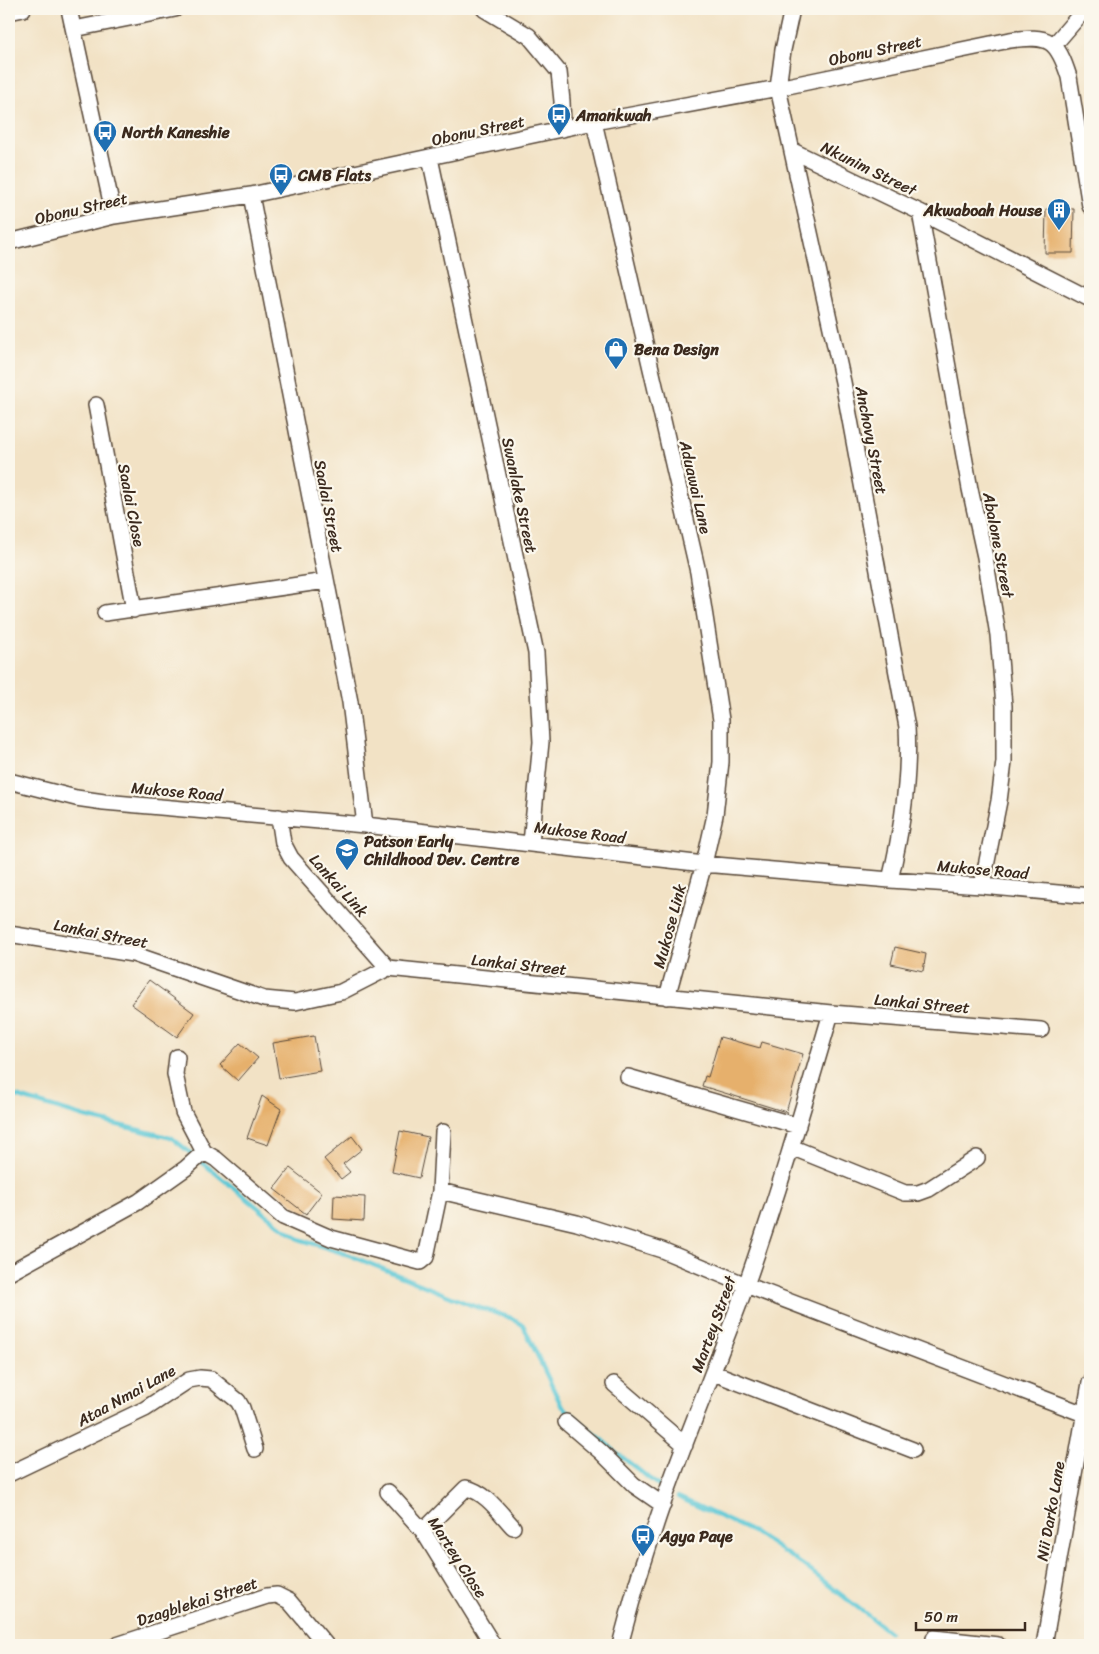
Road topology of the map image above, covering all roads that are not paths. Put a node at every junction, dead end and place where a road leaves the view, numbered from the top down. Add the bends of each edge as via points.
1 (23, 9) edge
2 (68, 9) edge
3 (175, 9) edge
4 (484, 9) edge
5 (792, 9) edge
6 (1085, 9) edge
7 (9, 12) edge
8 (74, 30) junction
9 (1054, 45) junction
10 (778, 88) junction
11 (594, 122) junction
12 (562, 129) junction
13 (793, 151) junction
14 (430, 158) junction
15 (251, 195) junction
16 (1090, 206) edge
17 (920, 212) junction
18 (114, 216) junction
19 (9, 242) edge
20 (1090, 299) edge
21 (96, 405) dead end
22 (326, 581) junction
23 (134, 610) junction
24 (105, 613) dead end
25 (9, 781) edge
26 (279, 817) junction
27 (365, 825) junction
28 (531, 844) junction
29 (704, 864) junction
30 (890, 880) junction
31 (982, 886) junction
32 (1090, 896) edge
33 (9, 934) edge
34 (388, 968) junction
35 (667, 997) junction
36 (831, 1013) junction
37 (1041, 1030) dead end
38 (177, 1057) dead end
39 (628, 1076) dead end
40 (798, 1126) junction
41 (443, 1132) dead end
42 (791, 1147) junction
43 (202, 1153) junction
44 (977, 1158) dead end
45 (440, 1191) junction
46 (9, 1273) edge
47 (746, 1285) junction
48 (714, 1373) junction
49 (1090, 1383) edge
50 (614, 1384) dead end
51 (1084, 1414) junction
52 (566, 1422) dead end
53 (685, 1445) junction
54 (255, 1449) dead end
55 (913, 1450) dead end
56 (9, 1474) edge
57 (388, 1492) dead end
58 (663, 1505) junction
59 (513, 1527) dead end
60 (423, 1531) junction
61 (934, 1638) dead end
62 (117, 1645) edge
63 (326, 1645) edge
64 (493, 1645) edge
65 (620, 1645) edge
66 (998, 1645) edge
67 (1044, 1645) edge

1 - 7 street
2 - 8 street
3 - 8 street
4 - 12 street via 528,36 559,72
5 - 10 street, Anchovy Street
6 - 9 street
8 - 18 street
9 - 10 street, Obonu Street via 1042,38 1029,37
9 - 16 street via 1063,56 1069,77
10 - 11 street, Obonu Street
10 - 13 street, Anchovy Street
11 - 12 street, Obonu Street
11 - 29 street, Aduawai Lane via 698,572 721,720 719,786
12 - 14 street, Obonu Street
13 - 17 street, Nkunim Street
13 - 30 street, Anchovy Street via 844,382 907,727 905,797
14 - 15 street, Obonu Street
14 - 28 street, Swanlake Street via 536,652 541,742
15 - 18 street, Obonu Street
15 - 22 street, Saalai Street
17 - 20 street, Nkunim Street
17 - 31 street, Abalone Street via 998,635 1004,706 1004,762
18 - 19 street, Obonu Street
21 - 23 street, Saalai Close
22 - 23 street
22 - 27 street, Saalai Street via 350,702
23 - 24 street
25 - 26 street, Mukose Road via 104,802
26 - 27 street, Mukose Road
26 - 34 street, Lankai Link via 283,843 292,858
27 - 28 street, Mukose Road
28 - 29 street, Mukose Road
29 - 30 street, Mukose Road
29 - 35 street, Mukose Link
30 - 31 street, Mukose Road
31 - 32 street, Mukose Road
33 - 34 street, Lankai Street via 133,954 264,999 295,1002 341,992
34 - 35 street, Lankai Street
35 - 36 street, Lankai Street
36 - 37 street, Lankai Street
36 - 40 street, Martey Street
38 - 43 street via 174,1074 183,1112
39 - 40 street
40 - 42 street, Martey Street
41 - 45 street
42 - 44 street via 905,1193 929,1189
42 - 47 street, Martey Street
43 - 45 street via 209,1154 283,1217 331,1238 420,1262 426,1257
43 - 46 street via 138,1202
45 - 47 street via 587,1226 662,1250
47 - 48 street, Martey Street
47 - 51 street
48 - 53 street, Martey Street
48 - 55 street
49 - 51 street, Nii Darko Lane
50 - 53 street
51 - 67 street, Nii Darko Lane
52 - 58 street via 634,1485
53 - 58 street, Martey Street
54 - 56 street, Ataa Nmai Lane via 238,1401 211,1379 200,1378 189,1380 144,1409
57 - 60 street, Martey Close
58 - 65 street, Martey Street via 644,1558
59 - 60 street via 487,1499 466,1488
60 - 64 street, Martey Close
61 - 66 street
62 - 63 street, Dzagblekai Street via 277,1595 289,1601

